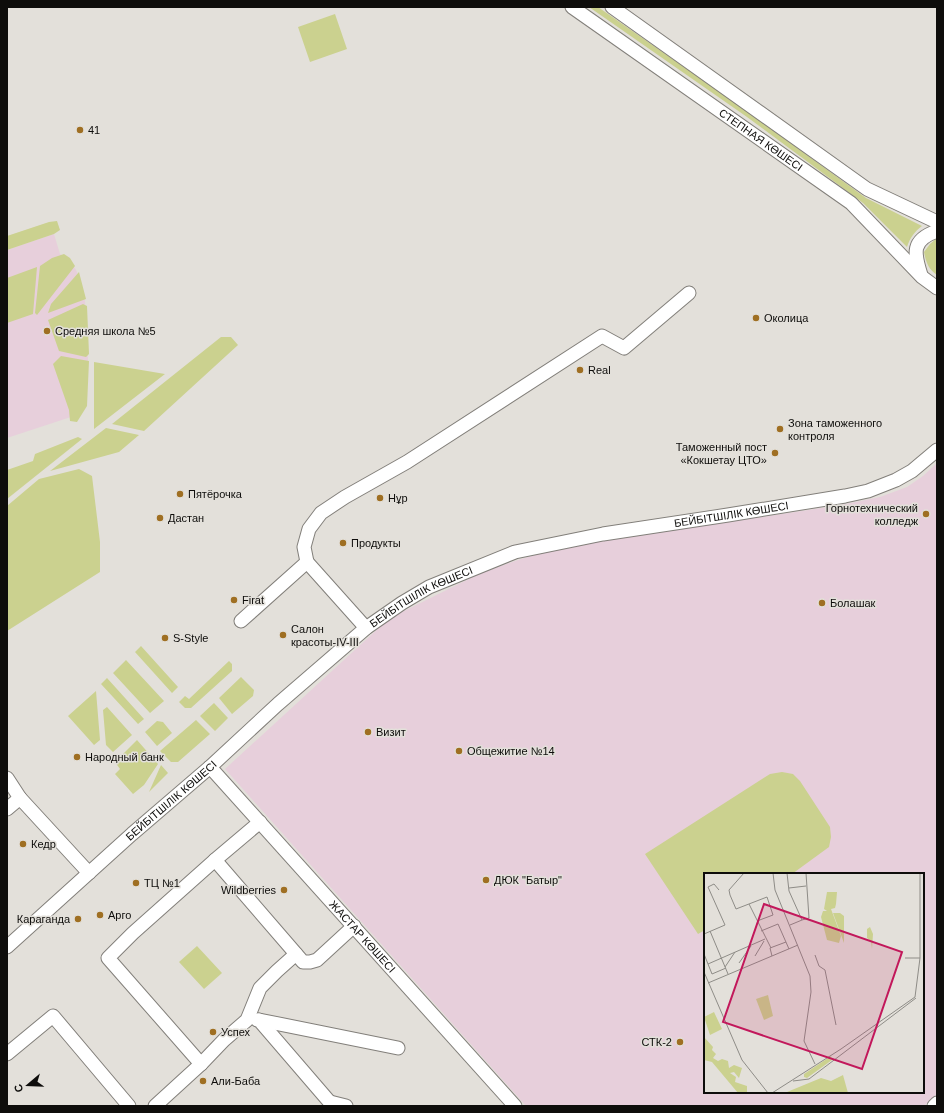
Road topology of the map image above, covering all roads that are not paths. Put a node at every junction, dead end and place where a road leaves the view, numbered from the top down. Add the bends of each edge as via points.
1 (572, 7) edge
2 (612, 7) edge
3 (937, 222) edge
4 (937, 230) edge
5 (922, 277) junction
6 (937, 288) edge
7 (689, 293) dead end
8 (937, 450) edge
9 (307, 562) junction
10 (241, 621) dead end
11 (366, 628) junction
12 (210, 767) junction
13 (7, 778) edge
14 (20, 798) junction
15 (7, 810) edge
16 (260, 822) junction
17 (215, 860) junction
18 (89, 873) junction
19 (354, 926) junction
20 (7, 948) edge
21 (296, 954) junction
22 (253, 1020) junction
23 (398, 1048) dead end
24 (7, 1054) edge
25 (201, 1064) junction
26 (937, 1103) edge
27 (331, 1104) edge
28 (129, 1106) edge
29 (155, 1106) edge
30 (346, 1106) edge
31 (515, 1106) edge
32 (934, 1106) edge

1 - 5 street, СТЕПНАЯ КӨШЕСІ via 851,203
2 - 3 street, СТЕПНАЯ КӨШЕСІ via 866,189
4 - 5 street via 929,233 915,251
5 - 6 street, СТЕПНАЯ КӨШЕСІ
7 - 9 street via 624,348 602,336 407,462 321,513 309,529 304,547
8 - 11 street, БЕЙБІТШІЛІК КӨШЕСІ via 912,471 896,480 845,496 603,534 515,552 429,587
9 - 10 street
9 - 11 street
11 - 12 street, БЕЙБІТШІЛІК КӨШЕСІ
12 - 16 street, ЖАСТАР КӨШЕСІ
12 - 18 street, БЕЙБІТШІЛІК КӨШЕСІ
13 - 14 street
14 - 15 street
14 - 18 street
16 - 17 street
16 - 19 street, ЖАСТАР КӨШЕСІ
17 - 21 street
17 - 25 street via 108,958
18 - 20 street, БЕЙБІТШІЛІК КӨШЕСІ
19 - 21 street via 317,960 303,962
19 - 31 street, ЖАСТАР КӨШЕСІ
21 - 22 street via 260,988
22 - 23 street
22 - 25 street via 224,1040
22 - 27 street
24 - 28 street via 53,1016
25 - 29 street
26 - 32 street
27 - 30 street

